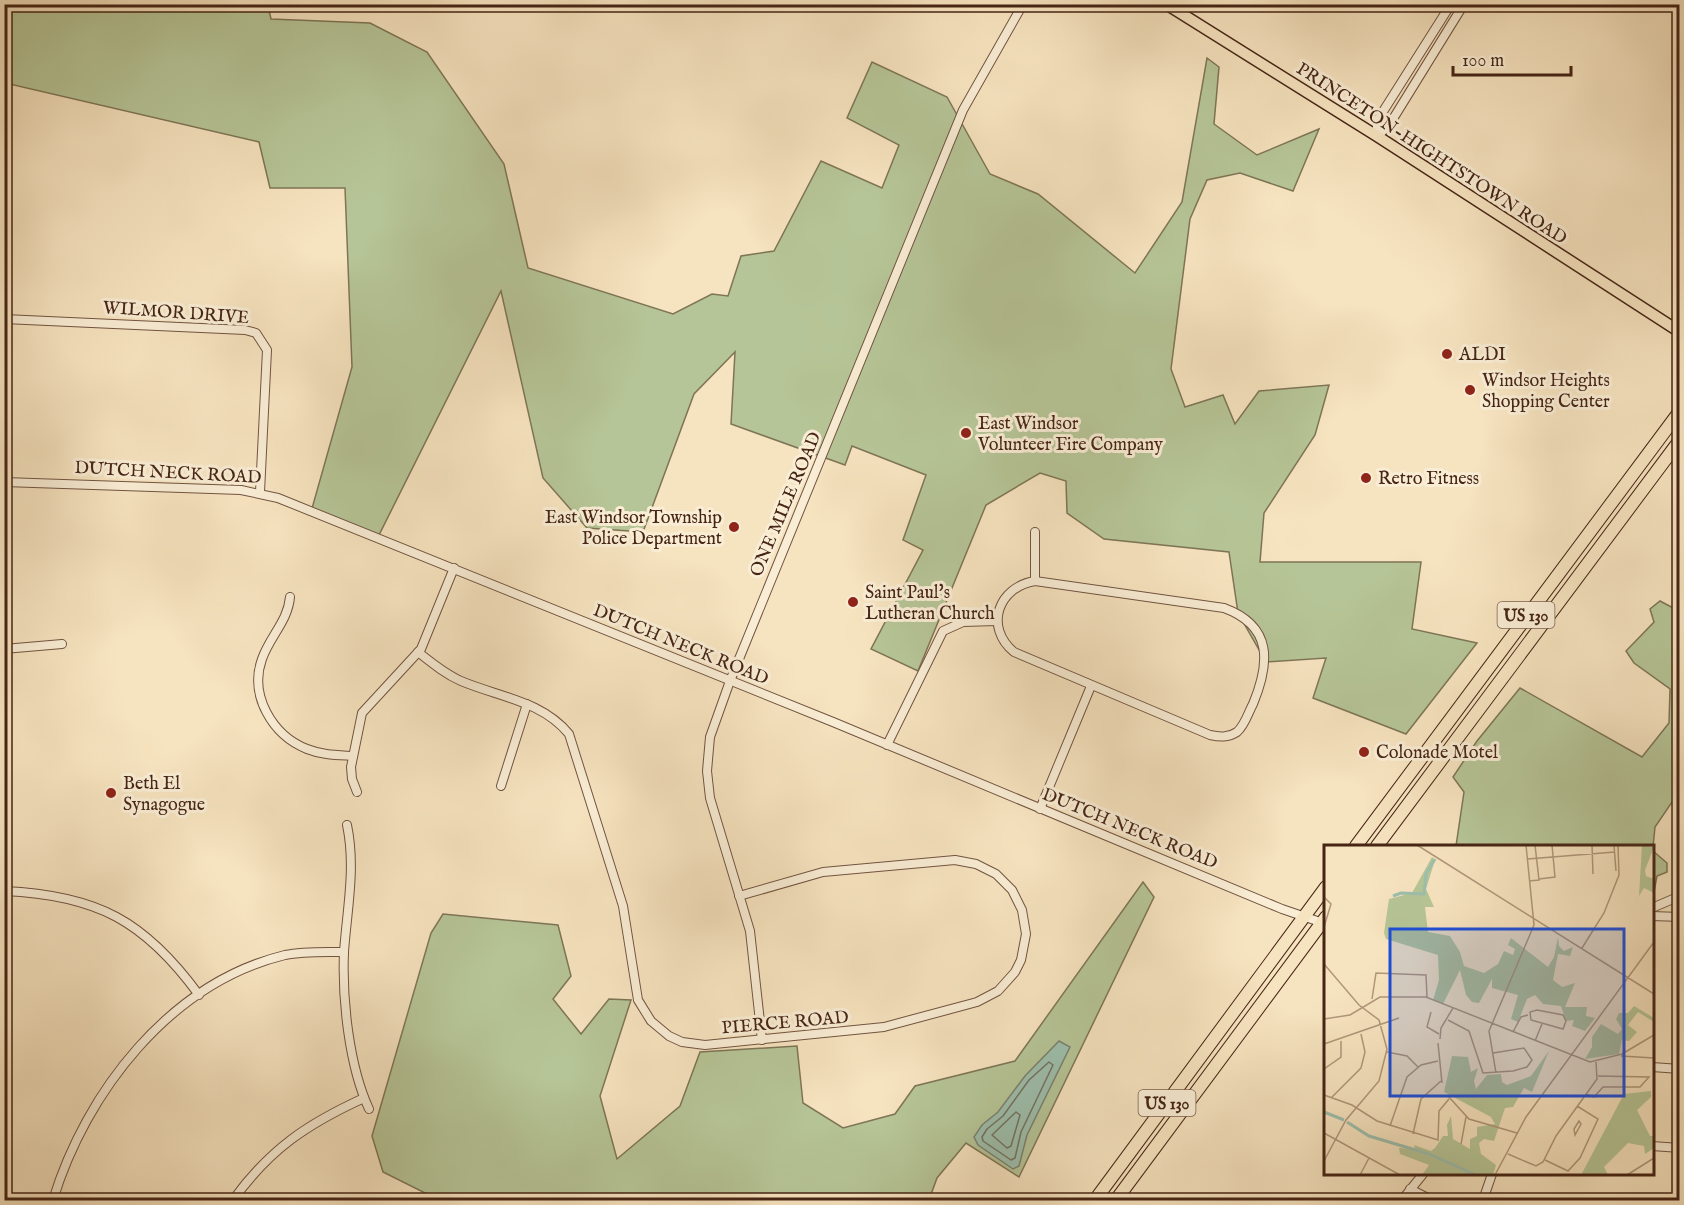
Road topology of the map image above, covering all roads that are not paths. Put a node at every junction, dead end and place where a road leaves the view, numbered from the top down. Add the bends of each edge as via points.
1 (1023, 4) edge
2 (1166, 4) edge
3 (1451, 4) edge
4 (1464, 4) edge
5 (1377, 136) junction
6 (4, 319) edge
7 (1680, 333) edge
8 (1680, 411) edge
9 (1680, 440) edge
10 (4, 482) edge
11 (260, 492) junction
12 (1035, 532) dead end
13 (1582, 539) junction
14 (1586, 564) junction
15 (454, 568) junction
16 (1035, 581) junction
17 (290, 597) dead end
18 (1524, 618) junction
19 (997, 621) junction
20 (1528, 642) junction
21 (62, 644) dead end
22 (4, 649) edge
23 (418, 652) junction
24 (730, 681) junction
25 (1091, 686) junction
26 (527, 704) junction
27 (887, 745) junction
28 (352, 756) junction
29 (501, 786) dead end
30 (357, 792) dead end
31 (1040, 809) junction
32 (347, 825) dead end
33 (1357, 845) edge
34 (1378, 845) edge
35 (1324, 890) edge
36 (4, 891) edge
37 (740, 896) junction
38 (1680, 896) edge
39 (1654, 908) edge
40 (1654, 916) edge
41 (1304, 917) junction
42 (1680, 917) edge
43 (1324, 921) edge
44 (344, 952) junction
45 (200, 995) junction
46 (762, 1040) junction
47 (1654, 1067) edge
48 (1680, 1069) edge
49 (364, 1098) junction
50 (369, 1109) dead end
51 (1654, 1146) edge
52 (1680, 1148) edge
53 (1421, 1175) edge
54 (1491, 1175) edge
55 (1410, 1189) junction
56 (53, 1200) edge
57 (233, 1200) edge
58 (1095, 1200) edge
59 (1116, 1200) edge
60 (1402, 1200) edge
61 (1432, 1200) edge
62 (1483, 1200) edge

1 - 24 street, ONE MILE ROAD via 963,110
2 - 5 main road, PRINCETON-HIGHTSTOWN ROAD
3 - 5 street via 1377,121
4 - 5 street via 1388,127
5 - 7 main road, PRINCETON-HIGHTSTOWN ROAD
6 - 11 street, WILMOR DRIVE via 256,333 267,350
8 - 13 highway, US 130
9 - 14 highway, US 130
10 - 11 street, DUTCH NECK ROAD
11 - 15 street, DUTCH NECK ROAD
12 - 16 street
13 - 14 highway
13 - 18 highway, US 130
14 - 20 highway, US 130
15 - 23 street via 426,641
15 - 24 street, DUTCH NECK ROAD
16 - 19 street via 1020,585 1005,596
16 - 25 street via 1224,608 1253,626 1266,655 1263,681 1244,724 1226,736 1210,735
17 - 28 street via 286,617 259,668 263,706 279,731 299,745 323,754
18 - 20 highway
18 - 33 highway, US 130
19 - 25 street via 1000,637 1014,652
19 - 27 street via 963,622 943,632
20 - 34 highway, US 130
21 - 22 street
23 - 26 street, PIERCE ROAD via 461,681
23 - 28 street via 362,713
24 - 27 street, DUTCH NECK ROAD
24 - 37 street, ONE MILE ROAD via 710,737 706,771 710,798
25 - 31 street
26 - 29 street
26 - 46 street, PIERCE ROAD via 557,720 574,744 623,906 635,989 647,1016 669,1036 692,1044
27 - 31 street, DUTCH NECK ROAD
28 - 30 street via 352,779
31 - 41 street, DUTCH NECK ROAD
32 - 44 street via 352,861
35 - 41 highway, US 130
36 - 45 street via 68,898 117,916 164,951
37 - 46 street, ONE MILE ROAD via 754,950
37 - 46 street, PIERCE ROAD via 823,872 955,860 987,868 1004,881 1018,900 1025,922 1021,960 1007,982 988,997 872,1029
38 - 39 street
40 - 42 street
41 - 43 street, DUTCH NECK ROAD
41 - 58 highway, US 130
43 - 59 highway, US 130
44 - 45 street via 303,953 269,960
44 - 49 street via 348,1026
45 - 56 street via 158,1028 106,1089 75,1143
47 - 48 street
49 - 50 street
49 - 57 street via 328,1114 293,1137 267,1159
51 - 52 street
53 - 55 street
54 - 62 street
55 - 60 street
55 - 61 street

